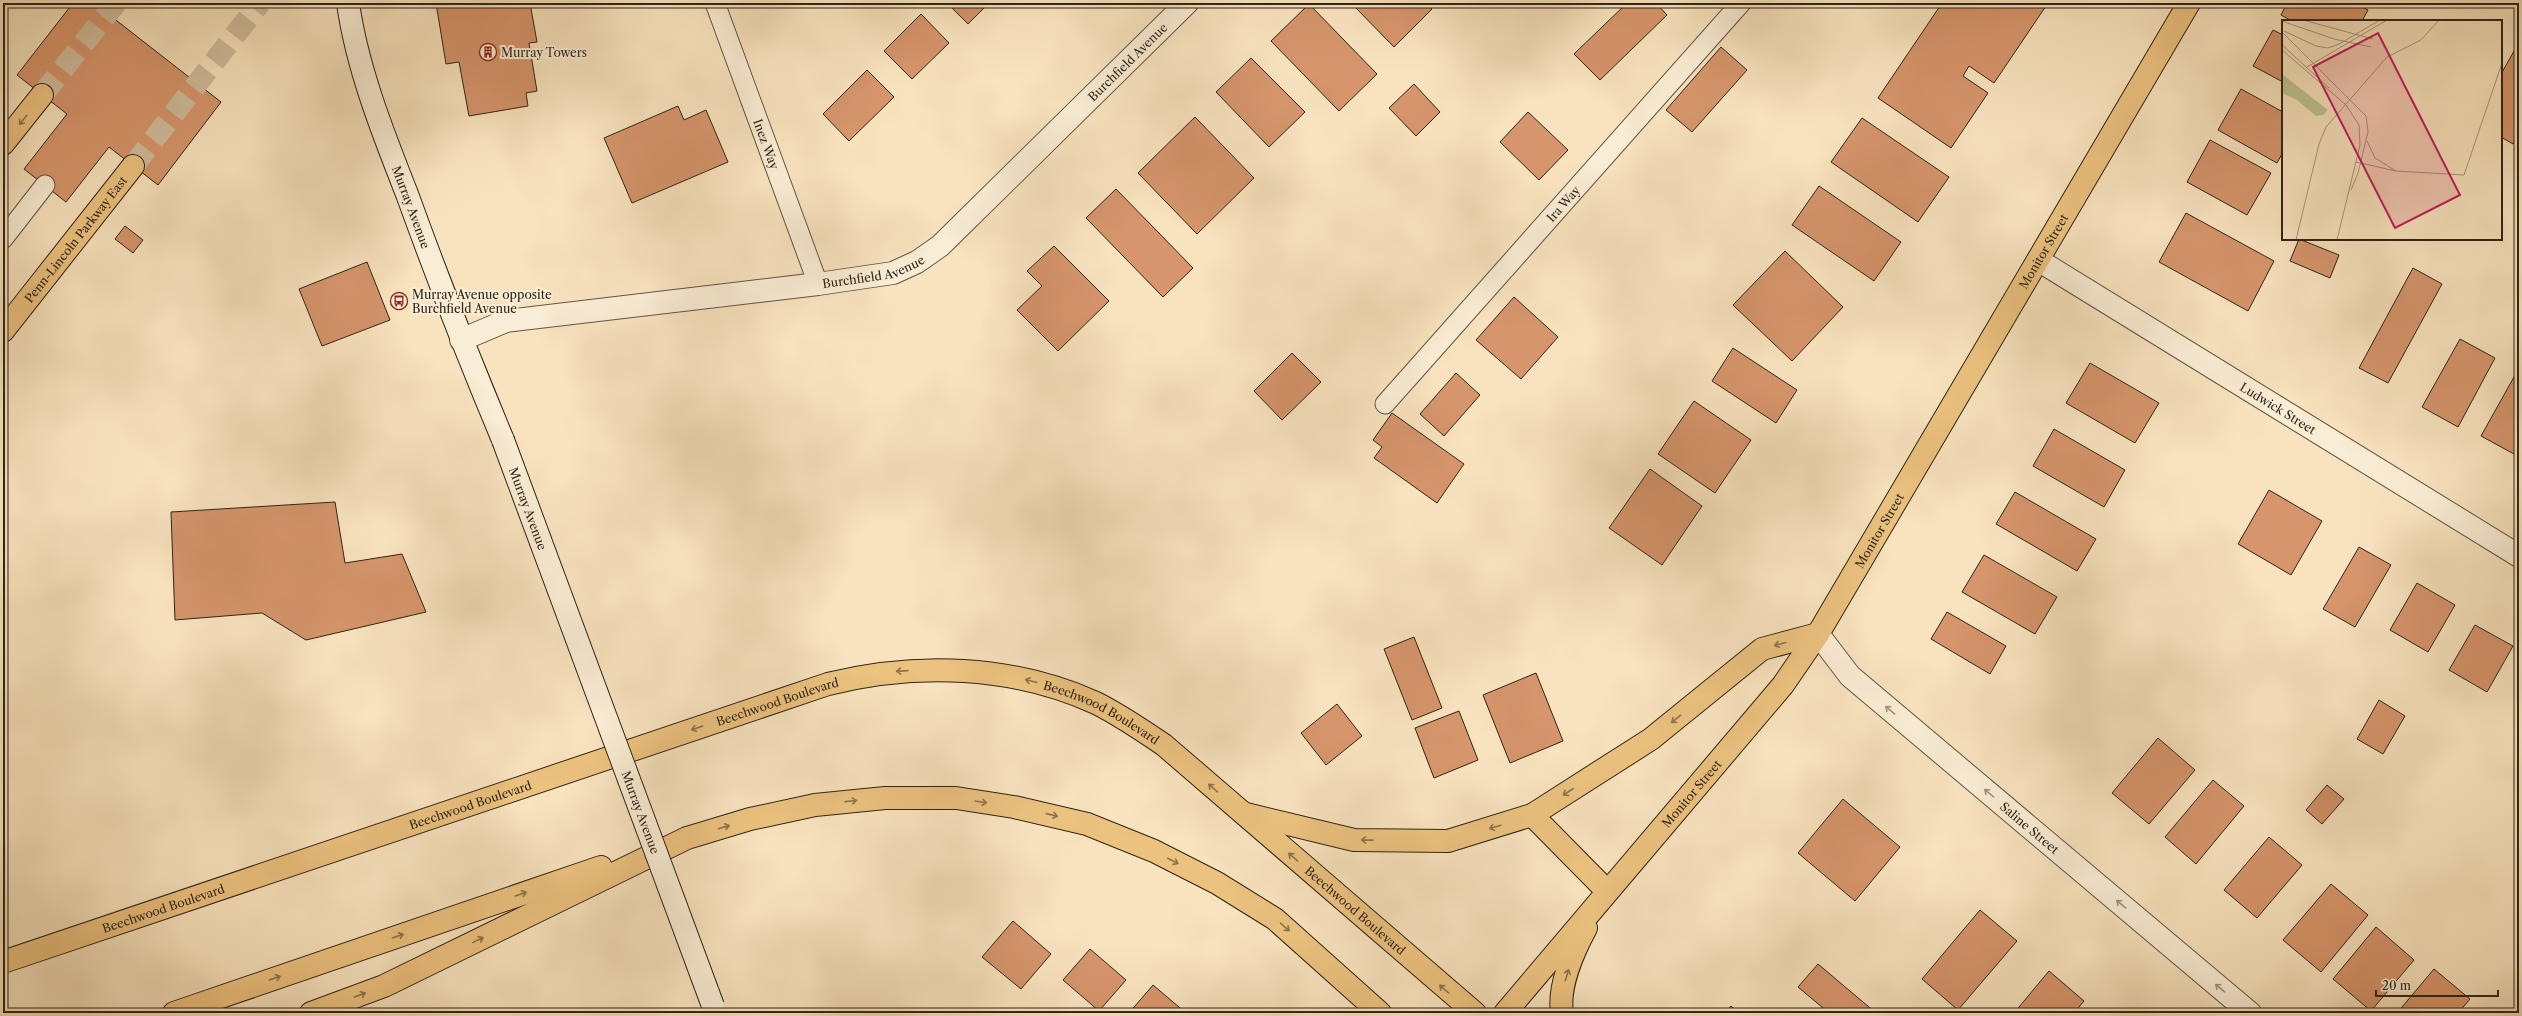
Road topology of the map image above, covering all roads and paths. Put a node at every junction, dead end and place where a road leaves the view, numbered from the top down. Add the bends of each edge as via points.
1 (348, 3) edge
2 (715, 3) edge
3 (1186, 3) edge
4 (1741, 3) edge
5 (2189, 3) edge
6 (42, 95) tunnel mouth
7 (3, 144) edge
8 (133, 166) tunnel mouth
9 (45, 185) dead end
10 (3, 239) edge
11 (2038, 260) junction
12 (818, 284) junction
13 (3, 332) edge
14 (461, 340) junction
15 (1385, 404) dead end
16 (2519, 556) edge
17 (1818, 634) junction
18 (1243, 814) junction
19 (1532, 815) junction
20 (687, 838) junction
21 (1607, 891) junction
22 (3, 962) edge
23 (715, 1009) edge
24 (174, 1013) edge
25 (311, 1013) edge
26 (1380, 1013) edge
27 (1474, 1013) edge
28 (1505, 1013) edge
29 (1562, 1013) edge
30 (2250, 1013) edge

1 - 14 street, Murray Avenue via 352,34 390,150
2 - 12 lane, Inez Way
3 - 12 street, Burchfield Avenue via 940,246 917,262 893,273
4 - 15 lane, Ira Way
5 - 11 main road, Monitor Street
6 -> 7 main road
8 - 13 main road, Penn-Lincoln Parkway East
9 - 10 lane
11 - 16 street, Ludwick Street
11 - 17 main road, Monitor Street
12 - 14 street, Burchfield Avenue via 506,321
14 - 23 street, Murray Avenue, bridge via 503,440
17 -> 19 main road via 1762,649 1651,739
17 - 21 main road, Monitor Street via 1783,685
30 -> 17 street, Saline Street via 1850,676
19 -> 18 main road via 1448,842 1354,840
18 -> 22 main road, Beechwood Boulevard via 1158,741 1097,704 1062,689 1026,679 987,673 912,670 865,675 821,686
27 -> 18 main road, Beechwood Boulevard
19 - 21 main road
24 -> 20 main road
25 -> 20 main road via 384,986
20 -> 26 main road via 750,819 815,805 886,798 956,798 1014,807 1087,824 1154,851 1210,879 1275,919
21 - 28 main road, Monitor Street
29 -> 21 main road via 1560,1000 1577,945

